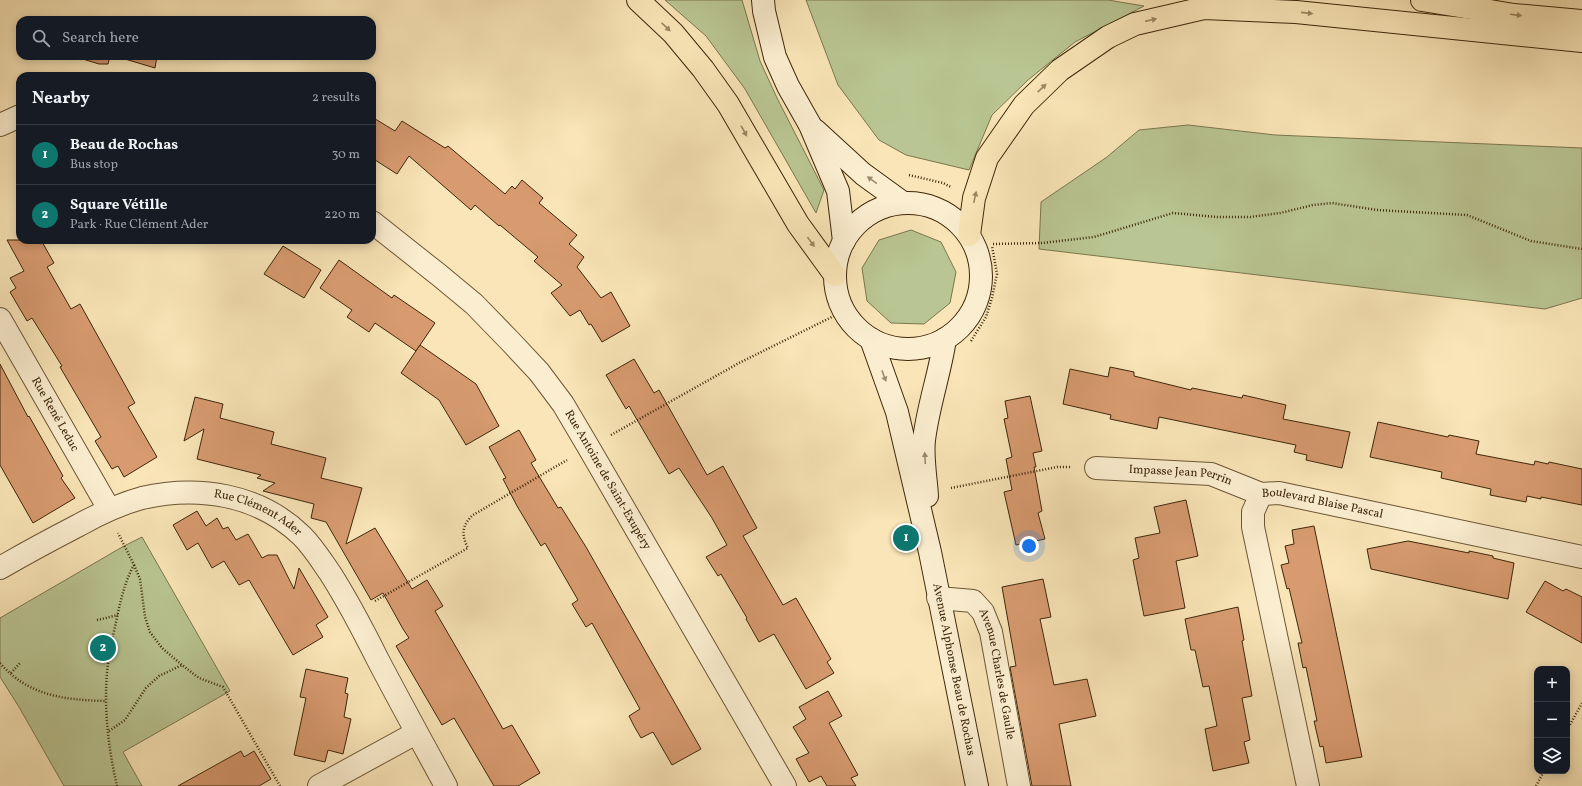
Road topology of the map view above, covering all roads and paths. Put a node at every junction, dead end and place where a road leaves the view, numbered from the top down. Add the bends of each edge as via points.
1 (638, 0) edge
2 (763, 0) edge
3 (1422, 0) edge
4 (1582, 21) edge
5 (1582, 41) edge
6 (16, 118) edge
7 (0, 125) edge
8 (810, 125) junction
9 (904, 173) dead end
10 (974, 198) junction
11 (903, 203) junction
12 (376, 225) edge
13 (844, 240) junction
14 (981, 242) junction
15 (1582, 249) edge
16 (835, 275) junction
17 (0, 319) edge
18 (870, 339) junction
19 (945, 340) junction
20 (969, 343) dead end
21 (1096, 468) joint
22 (926, 490) junction
23 (1261, 494) junction
24 (109, 509) junction
25 (930, 552) junction
26 (1582, 557) edge
27 (134, 565) junction
28 (0, 568) edge
29 (938, 598) junction
30 (118, 615) junction
31 (97, 620) dead end
32 (0, 663) edge
33 (20, 663) dead end
34 (182, 665) junction
35 (10, 673) junction
36 (106, 701) junction
37 (1582, 703) edge
38 (1570, 725) edge
39 (109, 731) junction
40 (416, 733) junction
41 (1542, 774) edge
42 (117, 786) edge
43 (280, 786) edge
44 (319, 786) edge
45 (446, 786) edge
46 (785, 786) edge
47 (977, 786) edge
48 (1019, 786) edge
49 (1308, 786) edge
50 (1536, 786) edge

1 -> 16 main road via 673,33 704,69 728,104 798,224
2 - 8 street via 775,57
3 -> 4 main road via 1514,15
10 -> 5 main road via 987,158 1024,105 1060,70 1108,37 1135,24 1204,8 1296,12
6 - 7 street
11 -> 8 street via 863,174
8 - 13 street via 838,190
9 - 10 path via 943,183
10 - 14 main road
11 - 13 street via 880,208 859,222
11 - 14 street via 922,204 940,210
12 - 46 street, Rue Antoine de Saint-Exupéry via 474,304 539,372 589,448
13 - 16 street
14 - 15 path via 1042,242 1094,237 1173,213 1250,217 1332,203 1377,210 1467,215 1531,241
14 - 19 street via 981,280 976,303 963,324
14 - 20 path via 997,274 986,317
16 - 18 street via 837,294 844,311 856,327
17 - 24 street, Rue René Leduc
18 - 19 street via 894,348 920,348
18 -> 25 street, Avenue Alphonse Beau de Rochas via 897,412
22 -> 19 street, Avenue Alphonse Beau de Rochas via 924,441
21 - 22 path via 1057,467 987,482
21 - 23 street, Impasse Jean Perrin via 1211,474
22 - 25 street, Avenue Alphonse Beau de Rochas
23 - 26 street, Boulevard Blaise Pascal via 1279,493
23 - 49 street, Boulevard Blaise Pascal via 1253,512 1253,527
24 - 27 path
24 - 28 street, Rue Clément Ader
24 - 40 street, Rue Clément Ader via 142,498 202,492 260,507 279,517 302,536 318,555 357,618
25 - 29 street, Avenue Alphonse Beau de Rochas
27 - 30 path via 129,574
27 - 34 path via 140,579 145,618 150,632 162,648
29 - 47 street, Avenue Alphonse Beau de Rochas
29 - 48 street, Avenue Charles de Gaulle via 973,601 983,612 991,632
30 - 31 path
30 - 36 path via 110,651
32 - 35 path
33 - 35 path
34 - 39 path via 159,676 146,688 125,720
34 - 43 path via 199,678 223,687
35 - 36 path via 37,690 58,698
36 - 39 path
37 - 38 path
39 - 42 path
40 - 44 street
40 - 45 street, Rue Clément Ader
41 - 50 path

